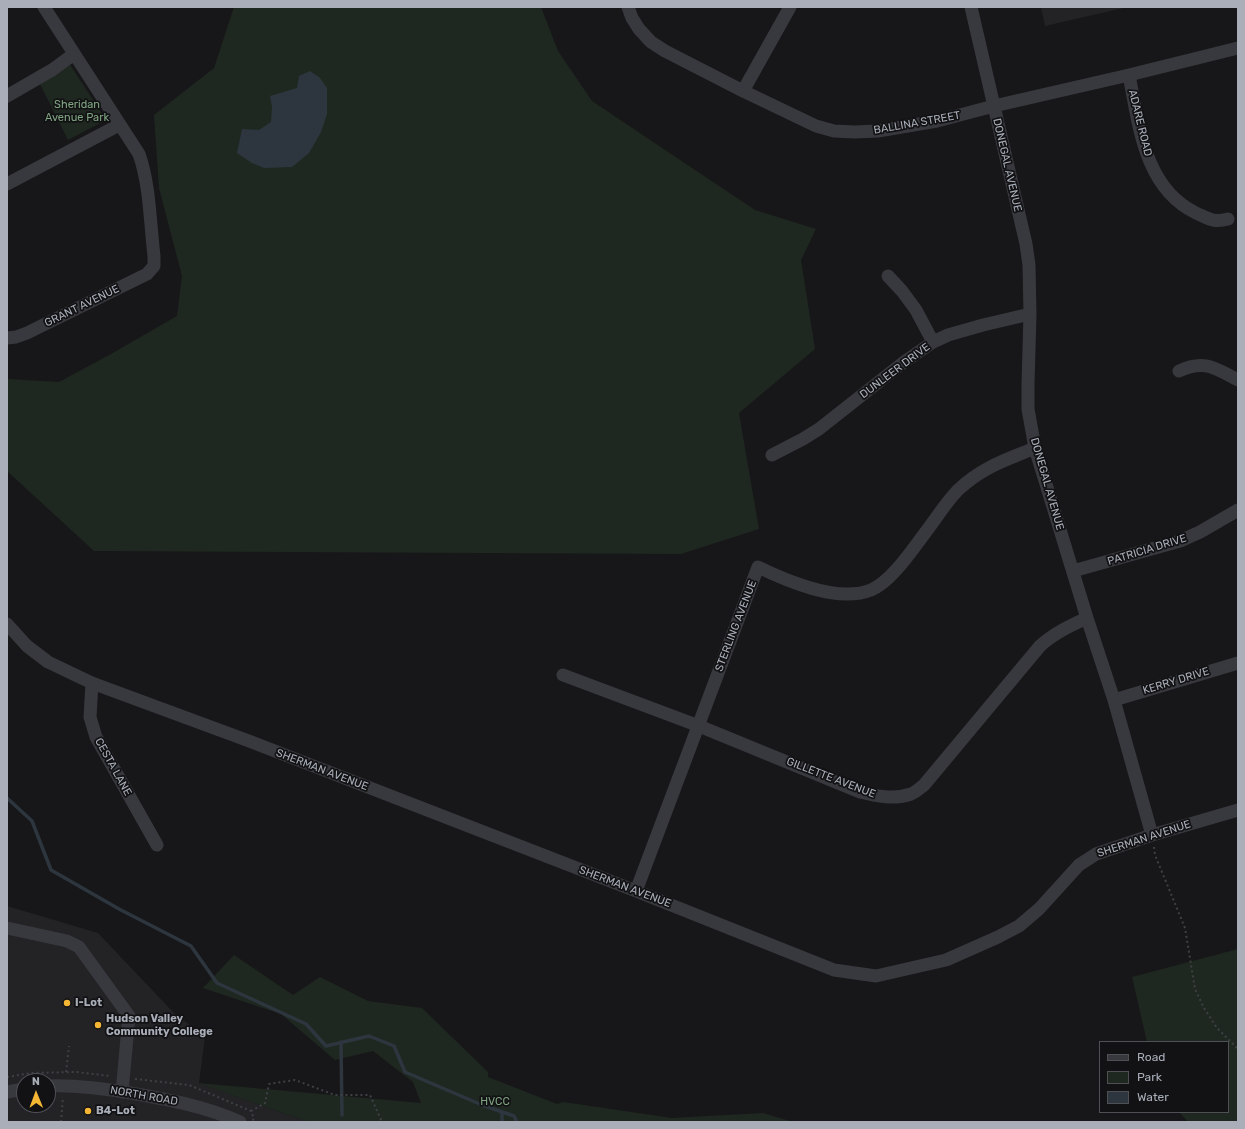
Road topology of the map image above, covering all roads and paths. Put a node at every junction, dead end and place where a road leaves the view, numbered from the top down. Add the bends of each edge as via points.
1 (44, 7) edge
2 (628, 7) edge
3 (790, 7) edge
4 (970, 7) edge
5 (1238, 48) edge
6 (74, 54) junction
7 (1129, 75) junction
8 (743, 91) junction
9 (7, 96) edge
10 (994, 106) junction
11 (119, 125) junction
12 (7, 184) edge
13 (1228, 219) dead end
14 (888, 276) dead end
15 (1030, 314) junction
16 (7, 338) edge
17 (933, 342) junction
18 (1179, 371) dead end
19 (1238, 380) edge
20 (1035, 448) junction
21 (772, 455) dead end
22 (1238, 510) edge
23 (1073, 571) junction
24 (1086, 618) junction
25 (7, 624) edge
26 (1238, 663) edge
27 (563, 675) dead end
28 (92, 683) junction
29 (1114, 700) junction
30 (699, 726) junction
31 (1238, 810) edge
32 (1152, 835) junction
33 (157, 845) dead end
34 (636, 891) junction
35 (7, 928) edge
36 (1238, 1048) edge
37 (56, 1086) edge
38 (122, 1092) junction
39 (251, 1111) dead end
40 (238, 1121) edge
41 (382, 1122) edge

1 - 6 street
2 - 8 street, BALLINA STREET via 632,18 651,42
3 - 8 street
4 - 10 street, DONEGAL AVENUE
5 - 7 street, BALLINA STREET
6 - 9 street
6 - 11 street
7 - 10 street, BALLINA STREET
7 - 13 street, ADARE ROAD via 1144,148 1154,171 1166,189 1191,211 1212,221
8 - 10 street, BALLINA STREET via 816,126 834,131 878,130 937,121
10 - 15 street, DONEGAL AVENUE via 1026,244
11 - 12 street
11 - 16 street, GRANT AVENUE via 143,166 154,266 147,274 27,333
14 - 17 street via 916,310
15 - 17 street, DUNLEER DRIVE via 983,324
15 - 20 street, DONEGAL AVENUE via 1028,409
17 - 21 street, DUNLEER DRIVE via 819,429
18 - 19 street via 1198,365 1212,367
20 - 23 street, DONEGAL AVENUE
20 - 30 street, STERLING AVENUE via 994,464 972,478 957,491 903,563 884,582 872,589 852,595 822,592 758,567
22 - 23 street, PATRICIA DRIVE via 1180,541
23 - 24 street, DONEGAL AVENUE
24 - 29 street, DONEGAL AVENUE
24 - 30 street, GILLETTE AVENUE via 1051,636 1040,646 924,785 912,794 902,797 878,797 860,792
25 - 28 street, SHERMAN AVENUE via 48,662
26 - 29 street, KERRY DRIVE
27 - 30 street, GILLETTE AVENUE
28 - 33 street, CESTA LANE via 90,717 96,738
28 - 34 street, SHERMAN AVENUE
29 - 32 street, DONEGAL AVENUE
30 - 34 street, STERLING AVENUE
31 - 32 street, SHERMAN AVENUE
32 - 34 street, SHERMAN AVENUE via 1096,854 1079,865 1039,908 1018,926 998,937 946,960 876,976 834,970
32 - 36 path via 1155,855 1185,928 1195,989 1217,1028
35 - 38 street via 67,941 78,947 129,1016
37 - 38 street, NORTH ROAD
38 - 40 street, NORTH ROAD via 179,1101
39 - 41 path via 265,1103 269,1084 295,1080 335,1095 370,1095

